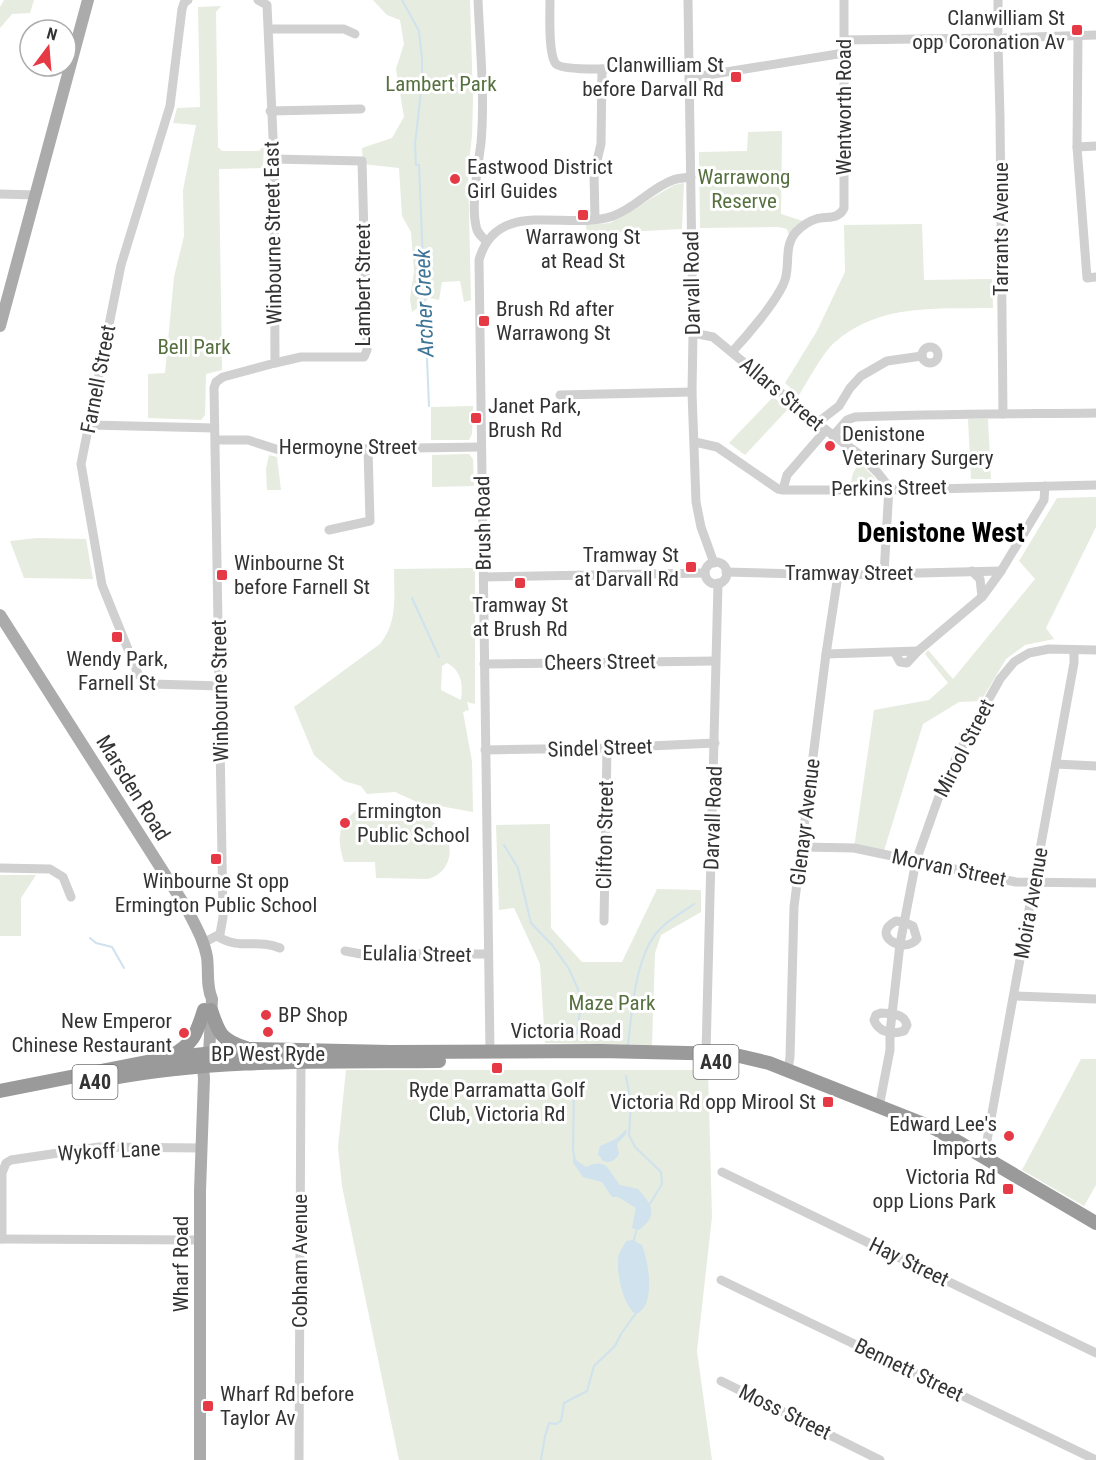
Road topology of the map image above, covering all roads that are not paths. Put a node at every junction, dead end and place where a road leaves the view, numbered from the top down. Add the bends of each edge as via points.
1 (88, 0) edge
2 (188, 0) edge
3 (258, 0) edge
4 (478, 0) edge
5 (550, 0) edge
6 (688, 0) edge
7 (843, 0) edge
8 (998, 0) edge
9 (270, 29) junction
10 (355, 34) dead end
11 (1096, 35) edge
12 (1078, 36) junction
13 (998, 38) junction
14 (844, 40) junction
15 (844, 53) junction
16 (689, 66) junction
17 (602, 69) junction
18 (689, 78) junction
19 (361, 109) dead end
20 (270, 111) junction
21 (1096, 146) edge
22 (1077, 147) junction
23 (273, 159) junction
24 (691, 177) junction
25 (0, 194) edge
26 (36, 195) junction
27 (595, 219) junction
28 (486, 240) junction
29 (1091, 265) edge
30 (1096, 277) edge
31 (0, 326) edge
32 (693, 333) junction
33 (732, 352) junction
34 (921, 356) dead end
35 (275, 363) junction
36 (692, 392) junction
37 (560, 395) dead end
38 (841, 403) junction
39 (1096, 413) edge
40 (1003, 414) junction
41 (855, 417) junction
42 (817, 423) junction
43 (90, 425) junction
44 (214, 428) junction
45 (830, 433) junction
46 (216, 440) junction
47 (695, 442) junction
48 (481, 447) junction
49 (368, 449) junction
50 (1096, 485) edge
51 (1045, 486) junction
52 (783, 489) junction
53 (889, 490) junction
54 (328, 530) dead end
55 (714, 562) junction
56 (972, 571) junction
57 (1001, 571) junction
58 (726, 572) junction
59 (705, 573) junction
60 (884, 574) junction
61 (838, 575) junction
62 (484, 577) junction
63 (718, 583) junction
64 (982, 597) junction
65 (0, 615) edge
66 (1074, 650) junction
67 (1096, 650) edge
68 (826, 654) junction
69 (716, 661) junction
70 (484, 664) junction
71 (220, 686) junction
72 (715, 743) junction
73 (607, 748) junction
74 (485, 750) junction
75 (1056, 764) junction
76 (1096, 766) edge
77 (802, 847) junction
78 (916, 861) junction
79 (0, 868) edge
80 (1034, 882) junction
81 (1096, 883) edge
82 (71, 897) dead end
83 (604, 921) dead end
84 (904, 922) junction
85 (217, 936) junction
86 (203, 943) junction
87 (900, 944) junction
88 (280, 948) dead end
89 (345, 951) dead end
90 (488, 954) junction
91 (1015, 996) junction
92 (1096, 999) edge
93 (207, 1010) junction
94 (892, 1014) junction
95 (890, 1032) junction
96 (251, 1049) junction
97 (490, 1052) junction
98 (706, 1053) junction
99 (167, 1058) junction
100 (204, 1058) junction
101 (301, 1061) junction
102 (788, 1070) junction
103 (0, 1091) edge
104 (0, 1100) edge
105 (879, 1107) junction
106 (201, 1148) junction
107 (984, 1157) junction
108 (722, 1172) dead end
109 (1096, 1223) edge
110 (1096, 1233) edge
111 (1, 1239) edge
112 (200, 1240) junction
113 (721, 1280) dead end
114 (1096, 1353) edge
115 (721, 1381) dead end
116 (200, 1460) edge
117 (300, 1460) edge
118 (880, 1460) edge
119 (1096, 1460) edge

1 - 26 main road
2 - 43 street, Farnell Street via 182,9 170,106 121,265
3 - 9 street, Winbourne Street East via 267,5
4 - 28 street via 482,105 475,223 477,232
5 - 17 street via 555,63 567,68
6 - 16 street, Darvall Road
7 - 14 street, Wentworth Road
8 - 13 street, Tarrants Avenue
9 - 10 street via 344,29
9 - 20 street, Winbourne Street East
11 - 12 street
12 - 13 street
12 - 22 street
13 - 14 street
13 - 40 street, Tarrants Avenue
14 - 15 street, Wentworth Road
15 - 18 street
15 - 33 street, Wentworth Road via 842,213 813,220 796,232 788,249 782,287
16 - 17 street
16 - 18 street, Darvall Road
17 - 27 street via 601,144 594,173
18 - 24 street, Darvall Road
19 - 20 street
20 - 23 street, Winbourne Street East
21 - 22 street
22 - 29 street
23 - 35 street, Winbourne Street East
23 - 35 street, Lambert Street via 362,160 367,350 364,357 301,357
24 - 27 street via 672,180 615,216
24 - 32 street, Darvall Road
25 - 26 street
26 - 31 main road
27 - 28 street via 514,222
28 - 48 street, Brush Road via 478,268
29 - 30 street via 1087,278
32 - 33 street, Allars Street via 713,337
32 - 36 street, Darvall Road
33 - 42 street, Allars Street
34 - 38 street via 881,363 861,376
35 - 44 street via 216,382
36 - 37 street
36 - 47 street, Darvall Road
38 - 41 street
38 - 42 street
39 - 40 street
40 - 41 street
41 - 45 street
42 - 45 street, Allars Street
43 - 44 street
43 - 71 street, Farnell Street via 81,466 102,585 138,674 153,684
44 - 46 street, Winbourne Street
45 - 52 street via 787,475
45 - 53 street, Allars Street via 878,472
46 - 49 street, Hermoyne Street via 239,439 279,450
46 - 71 street, Winbourne Street
47 - 52 street, Perkins Street via 717,447
47 - 55 street, Darvall Road via 696,502
48 - 49 street, Hermoyne Street
48 - 62 street, Brush Road
49 - 54 street via 370,521
50 - 51 street, Perkins Street
51 - 53 street, Perkins Street
51 - 57 street via 1044,500
52 - 53 street, Perkins Street
53 - 60 street
55 - 58 street via 721,563
55 - 59 street
56 - 57 street, Tramway Street
56 - 60 street, Tramway Street
56 - 64 street via 980,579
57 - 64 street
58 - 61 street, Tramway Street
58 - 63 street
59 - 62 street
59 - 63 street via 709,581
60 - 61 street, Tramway Street
61 - 68 street, Glenayr Avenue
62 - 70 street, Brush Road
63 - 69 street, Darvall Road
64 - 68 street via 905,663 895,653
65 - 86 main road, Marsden Road via 187,909
66 - 67 street, Mirool Street
66 - 75 street, Moira Avenue
66 - 78 street, Mirool Street via 1029,653 1014,662 1000,679 957,756
68 - 77 street, Glenayr Avenue
69 - 70 street, Cheers Street
69 - 72 street, Darvall Road
70 - 74 street, Brush Road
71 - 85 street, Winbourne Street via 223,916
72 - 73 street, Sindel Street
72 - 98 street, Darvall Road
73 - 74 street, Sindel Street
73 - 83 street, Clifton Street
74 - 90 street, Brush Road
75 - 76 street
75 - 80 street, Moira Avenue
77 - 78 street, Morvan Street via 854,848
77 - 102 street, Glenayr Avenue via 795,907
78 - 80 street, Morvan Street via 1016,882
78 - 84 street, Mirool Street
79 - 82 street via 50,868 63,877
80 - 81 street, Morvan Street
80 - 91 street, Moira Avenue
84 - 87 street, Mirool Street
84 - 87 street via 913,926 917,939 907,946
84 - 87 street via 896,921 885,930 887,938
85 - 86 street
85 - 88 street via 230,944
86 - 93 main road, Marsden Road via 208,968 204,999
87 - 94 street, Mirool Street
89 - 90 street, Eulalia Street
90 - 97 street, Brush Road
91 - 92 street
91 - 107 street, Moira Avenue
93 - 96 highway via 222,1036
93 - 99 highway via 191,1042
93 - 100 main road, Marsden Road
94 - 95 street, Mirool Street
94 - 95 street via 901,1016 907,1025 897,1034
94 - 95 street via 881,1013 874,1020 881,1030
95 - 105 street, Mirool Street via 891,1050
96 - 97 highway, Victoria Road / A40
96 - 100 highway, Victoria Road / A40
97 - 98 highway, Victoria Road / A40
98 - 102 highway, Victoria Road / A40 via 742,1056
99 - 100 highway, Victoria Road / A40
99 - 103 highway, Victoria Road / A40
100 - 101 highway, Victoria Road / A40
100 - 104 highway, Victoria Road / A40
100 - 106 main road, Wharf Road
101 - 110 highway, Victoria Road / A40 via 705,1061 752,1067 940,1141
101 - 117 street, Cobham Avenue
102 - 105 highway, Victoria Road / A40
105 - 107 highway, Victoria Road / A40 via 936,1129
106 - 111 street, Wykoff Lane via 99,1147 17,1158 6,1163
106 - 112 main road, Wharf Road
107 - 109 highway, Victoria Road / A40
108 - 114 street, Hay Street
111 - 112 street
112 - 116 main road, Wharf Road
113 - 119 street, Bennett Street
115 - 118 street, Moss Street

